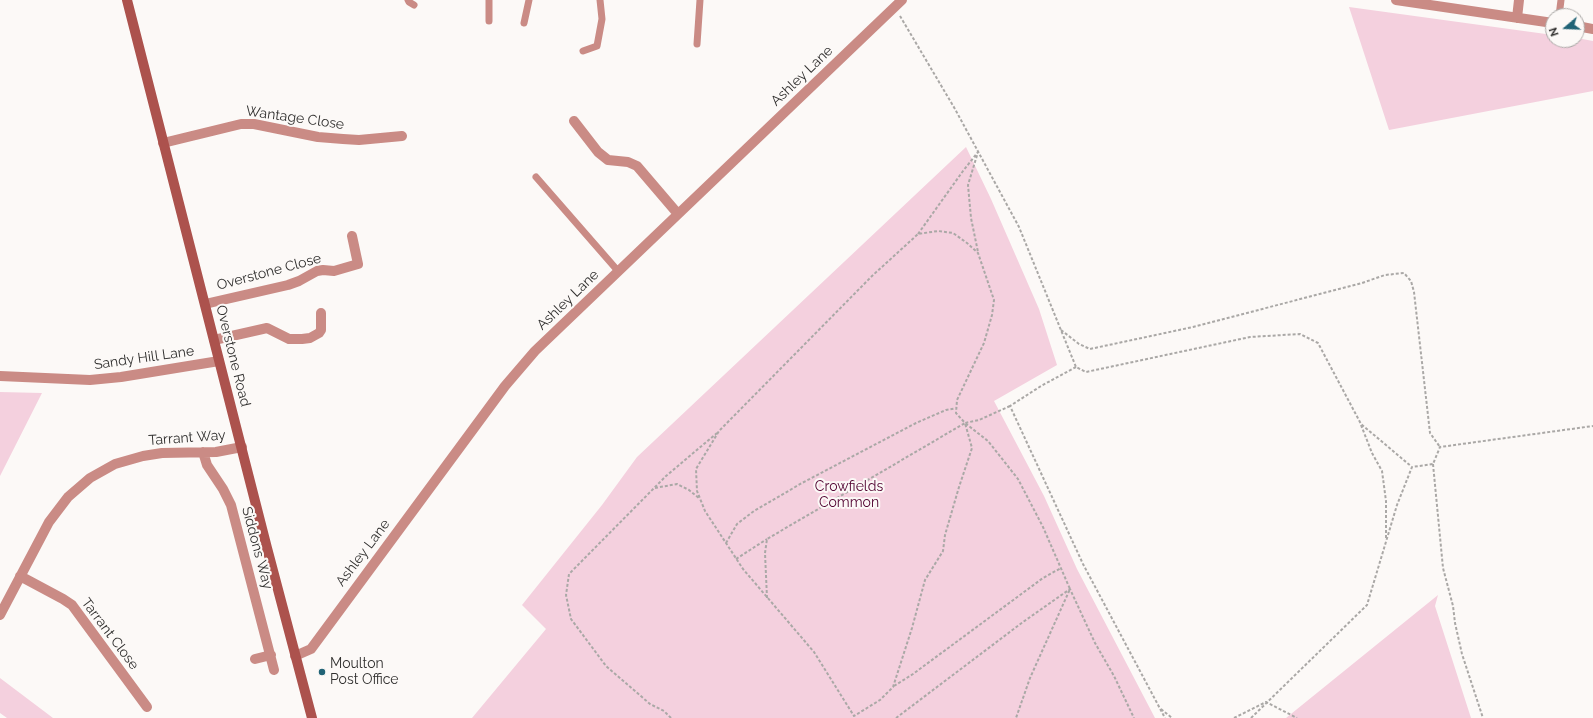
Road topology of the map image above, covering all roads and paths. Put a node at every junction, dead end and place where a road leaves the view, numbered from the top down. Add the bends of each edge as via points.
1 (127, 0) edge
2 (408, 0) edge
3 (489, 0) edge
4 (529, 0) edge
5 (600, 0) edge
6 (700, 0) edge
7 (1396, 0) edge
8 (1519, 0) edge
9 (898, 4) edge
10 (414, 5) dead end
11 (1517, 18) junction
12 (490, 21) dead end
13 (1545, 22) edge
14 (524, 23) dead end
15 (697, 44) dead end
16 (583, 52) dead end
17 (574, 121) dead end
18 (402, 136) dead end
19 (163, 143) junction
20 (978, 152) junction
21 (536, 177) dead end
22 (678, 214) junction
23 (918, 234) junction
24 (352, 236) dead end
25 (978, 253) junction
26 (618, 271) junction
27 (205, 304) junction
28 (321, 313) dead end
29 (1060, 330) junction
30 (214, 340) junction
31 (219, 361) junction
32 (1076, 367) junction
33 (0, 376) edge
34 (1010, 406) junction
35 (957, 408) junction
36 (965, 423) junction
37 (1361, 424) junction
38 (1593, 426) edge
39 (719, 431) junction
40 (1440, 446) junction
41 (242, 447) junction
42 (203, 452) junction
43 (1433, 464) junction
44 (1412, 467) junction
45 (655, 488) junction
46 (700, 500) junction
47 (768, 539) junction
48 (1386, 541) junction
49 (726, 543) junction
50 (736, 559) junction
51 (1061, 568) junction
52 (20, 576) junction
53 (1070, 589) junction
54 (767, 598) junction
55 (0, 615) edge
56 (271, 655) junction
57 (296, 656) junction
58 (255, 660) dead end
59 (274, 670) dead end
60 (893, 687) junction
61 (1266, 702) junction
62 (147, 707) dead end
63 (1160, 708) junction
64 (855, 717) edge
65 (312, 718) edge
66 (671, 718) edge
67 (896, 718) edge
68 (1016, 718) edge
69 (1134, 718) edge
70 (1165, 718) edge
71 (1172, 718) edge
72 (1234, 718) edge
73 (1251, 718) edge
74 (1297, 718) edge
75 (1483, 718) edge

1 - 19 street, Overstone Road
2 - 10 lane
3 - 12 lane
4 - 14 lane
5 - 16 lane via 602,19 597,46
6 - 15 lane
7 - 11 street
8 - 11 street
9 - 20 path
9 - 22 street, Ashley Lane
11 - 13 street
17 - 22 street via 598,152 608,160 628,162 637,166
18 - 19 street, Wantage Close via 343,139 241,124
19 - 27 street, Overstone Road
20 - 23 path
20 - 25 path via 968,185
20 - 29 path via 1019,227
21 - 26 lane
22 - 26 street, Ashley Lane
23 - 25 path via 938,231 953,233
23 - 39 path via 872,276
24 - 27 street, Overstone Close via 358,264 334,271 317,271 288,285
25 - 35 path via 994,300 984,343 957,400
26 - 57 street, Ashley Lane via 559,326 522,366 311,649
27 - 30 street, Overstone Road
28 - 30 street via 319,333 310,338 289,339 267,328
29 - 32 path
29 - 40 path via 1090,349 1193,327 1385,275 1404,273 1411,280 1414,292 1430,433
30 - 31 street, Overstone Road
31 - 33 street, Sandy Hill Lane via 121,378
31 - 41 street, Overstone Road
32 - 34 path
32 - 37 path via 1086,372 1250,337 1300,334 1318,343
34 - 36 path via 979,420
34 - 63 path via 1083,564
35 - 36 path via 956,413
35 - 49 path via 916,423 754,511 737,524
36 - 47 path
36 - 51 path via 988,441 1018,479
36 - 60 path via 972,448 947,528 943,551 925,580
37 - 44 path
37 - 48 path via 1382,471 1386,501
38 - 40 path
39 - 45 path
39 - 46 path via 696,469
40 - 43 path
41 - 42 street, Tarrant Way
41 - 57 street, Overstone Road
42 - 52 street, Tarrant Way via 143,456 115,464 90,478 59,507
42 - 56 street, Siddons Way via 207,465 231,505
43 - 44 path
43 - 75 path via 1443,568 1462,654
44 - 48 path
45 - 46 path via 677,484
45 - 66 path via 569,574 566,595 571,619 606,666 650,704
46 - 49 path
47 - 50 path
47 - 54 path via 765,553
48 - 61 path via 1366,605
49 - 50 path
50 - 54 path
51 - 53 path
51 - 60 path via 1043,578
52 - 55 street, Tarrant Way
52 - 62 street, Tarrant Close via 72,605
53 - 67 path
53 - 68 path via 1030,678
53 - 69 path
54 - 64 path via 814,652
56 - 58 street
56 - 59 street, Siddons Way
57 - 65 street, Overstone Road
60 - 64 path via 880,700
61 - 72 path
61 - 73 path
61 - 74 path
63 - 70 path
63 - 71 path

